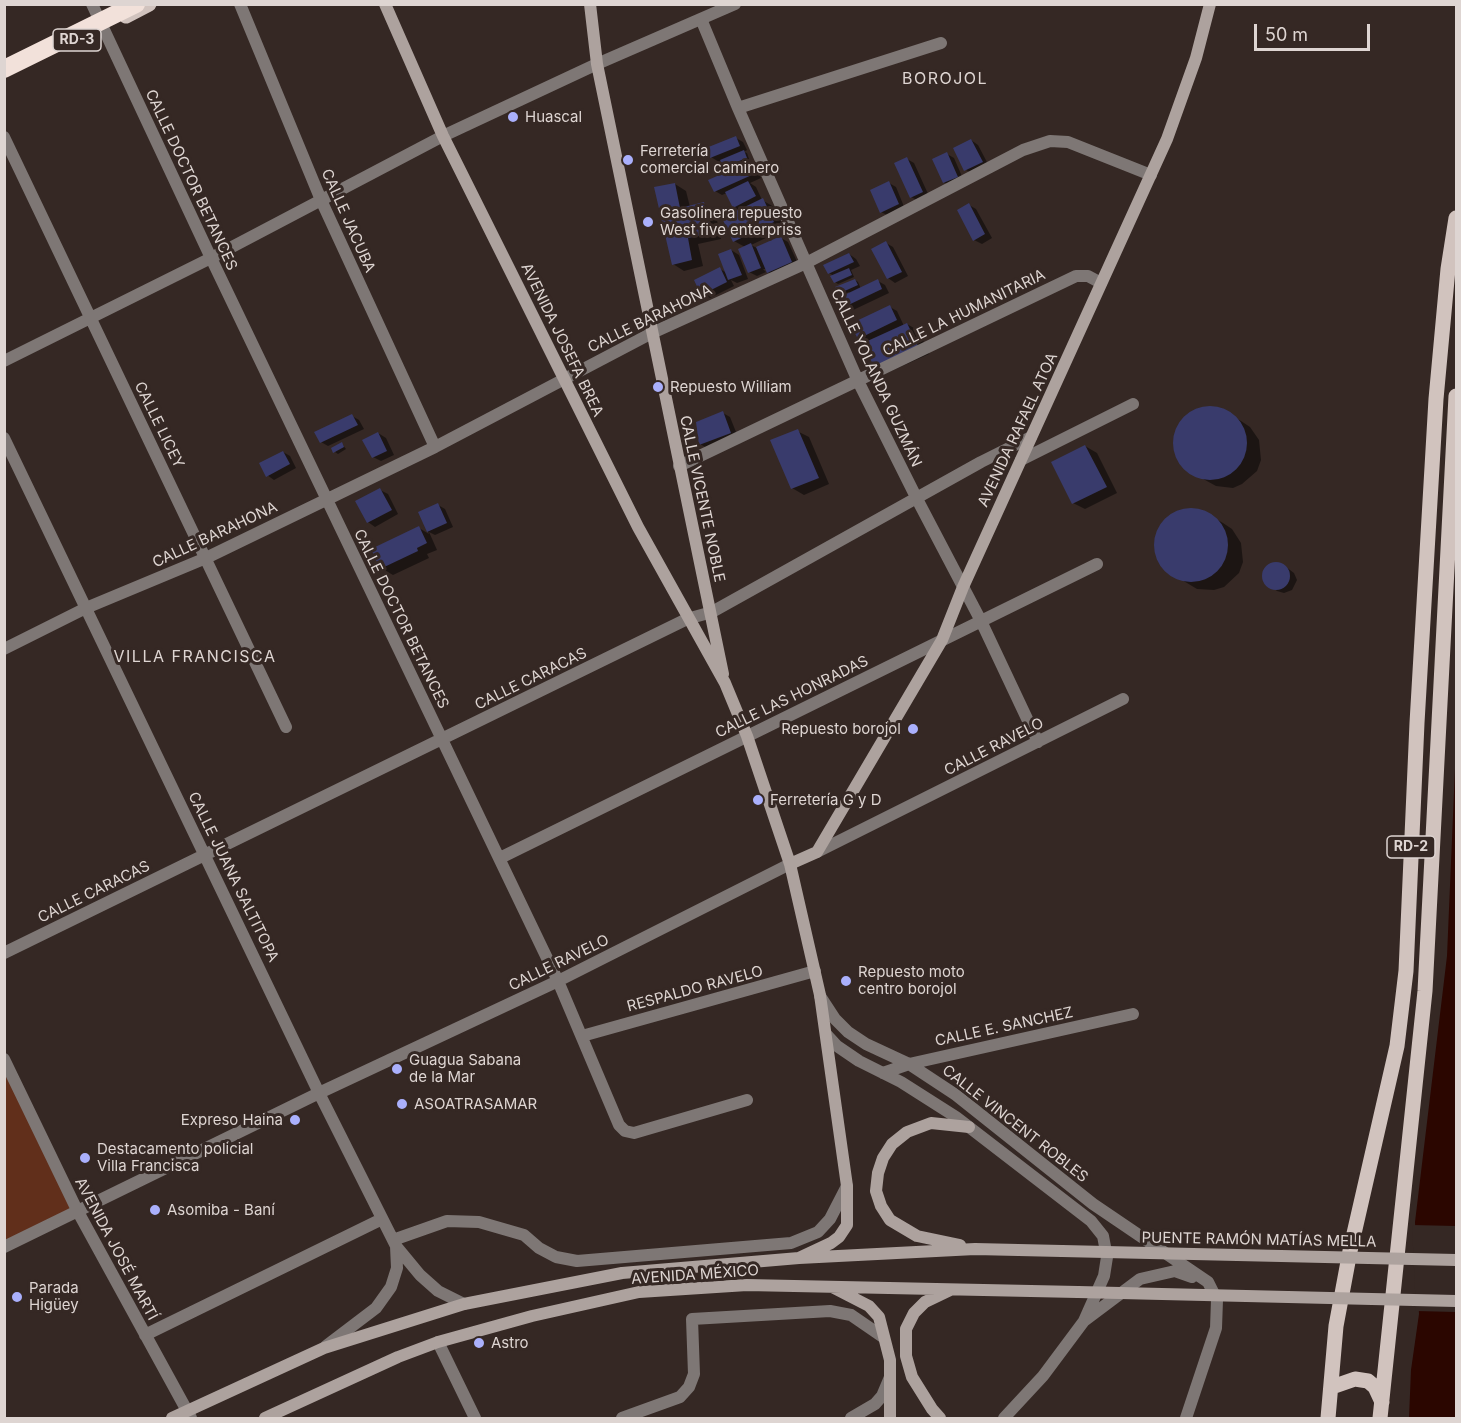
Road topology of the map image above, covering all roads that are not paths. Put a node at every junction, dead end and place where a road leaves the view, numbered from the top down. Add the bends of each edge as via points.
1 (92, 4) edge
2 (136, 4) edge
3 (149, 4) edge
4 (240, 4) edge
5 (386, 4) edge
6 (590, 4) edge
7 (735, 4) edge
8 (1210, 4) edge
9 (701, 19) junction
10 (104, 27) junction
11 (941, 44) dead end
12 (597, 64) junction
13 (4, 69) edge
14 (4, 75) edge
15 (738, 108) junction
16 (443, 136) junction
17 (4, 137) edge
18 (1151, 175) junction
19 (321, 200) junction
20 (1456, 218) edge
21 (211, 258) junction
22 (807, 263) junction
23 (1101, 283) junction
24 (90, 317) junction
25 (652, 333) junction
26 (4, 362) edge
27 (564, 379) junction
28 (858, 381) junction
29 (1456, 396) edge
30 (1133, 404) dead end
31 (1031, 437) junction
32 (4, 438) edge
33 (435, 447) junction
34 (1021, 459) junction
35 (679, 466) junction
36 (327, 499) junction
37 (917, 499) junction
38 (206, 558) junction
39 (1097, 564) dead end
40 (963, 587) junction
41 (87, 608) junction
42 (712, 612) junction
43 (687, 619) junction
44 (981, 621) junction
45 (942, 640) junction
46 (4, 649) edge
47 (724, 682) junction
48 (1123, 699) dead end
49 (286, 727) dead end
50 (747, 736) junction
51 (442, 739) junction
52 (1038, 742) junction
53 (817, 852) junction
54 (206, 855) junction
55 (500, 858) junction
56 (790, 864) junction
57 (4, 953) edge
58 (815, 971) junction
59 (558, 981) junction
60 (820, 995) junction
61 (1133, 1014) dead end
62 (826, 1034) junction
63 (582, 1036) junction
64 (4, 1059) edge
65 (909, 1064) junction
66 (883, 1073) junction
67 (319, 1093) junction
68 (747, 1100) dead end
69 (969, 1127) junction
70 (847, 1186) junction
71 (77, 1210) junction
72 (382, 1219) junction
73 (395, 1243) junction
74 (4, 1247) edge
75 (975, 1249) junction
76 (1062, 1251) joint
77 (799, 1258) junction
78 (1456, 1260) edge
79 (1208, 1282) junction
80 (830, 1286) junction
81 (952, 1288) junction
82 (1456, 1301) edge
83 (464, 1304) junction
84 (1084, 1321) junction
85 (145, 1335) junction
86 (883, 1337) junction
87 (438, 1342) junction
88 (324, 1348) junction
89 (890, 1377) junction
90 (1332, 1387) junction
91 (1382, 1402) junction
92 (189, 1415) edge
93 (474, 1418) edge
94 (172, 1419) edge
95 (265, 1419) edge
96 (622, 1419) edge
97 (851, 1419) edge
98 (890, 1419) edge
99 (940, 1419) edge
100 (1004, 1419) edge
101 (1185, 1419) edge
102 (1328, 1419) edge
103 (1380, 1419) edge

1 - 10 street, CALLE DOCTOR BETANCES
2 - 13 highway, RD-3, bridge
3 - 10 main road, RD-3
4 - 19 street, CALLE JACUBA
5 - 16 main road, AVENIDA JOSEFA BREA
6 - 12 main road, CALLE VICENTE NOBLE
7 - 9 street
8 - 18 main road, AVENIDA RAFAEL ATOA via 1196,58
9 - 12 street
9 - 15 street, CALLE YOLANDA GUZMÁN
10 - 14 main road, RD-3
10 - 21 street, CALLE DOCTOR BETANCES
11 - 15 street
12 - 16 street
12 - 25 main road, CALLE VICENTE NOBLE
15 - 22 street, CALLE YOLANDA GUZMÁN
16 - 19 street
16 - 27 main road, AVENIDA JOSEFA BREA
17 - 24 street, CALLE LICEY
18 - 22 street, CALLE BARAHONA via 1068,142 1050,141 1023,150
18 - 23 main road, AVENIDA RAFAEL ATOA
19 - 21 street
19 - 33 street, CALLE JACUBA
20 - 90 main road, RD-2 via 1436,399 1406,971 1397,1046 1336,1326
21 - 24 street
21 - 36 street, CALLE DOCTOR BETANCES
22 - 25 street, CALLE BARAHONA
22 - 28 street, CALLE YOLANDA GUZMÁN
23 - 28 street, CALLE LA HUMANITARIA via 1088,276 1076,276
23 - 31 main road, AVENIDA RAFAEL ATOA
24 - 26 street
24 - 38 street, CALLE LICEY
25 - 27 street, CALLE BARAHONA
25 - 35 main road, CALLE VICENTE NOBLE
27 - 33 street, CALLE BARAHONA
27 - 43 main road, AVENIDA JOSEFA BREA
28 - 35 street, CALLE LA HUMANITARIA
28 - 37 street, CALLE YOLANDA GUZMÁN
29 - 91 main road, RD-2 via 1425,991
30 - 34 street
31 - 34 main road, AVENIDA RAFAEL ATOA
31 - 37 street, CALLE CARACAS
32 - 41 street, CALLE JUANA SALTITOPA
33 - 36 street, CALLE BARAHONA
34 - 40 main road, AVENIDA RAFAEL ATOA
35 - 42 main road, CALLE VICENTE NOBLE
36 - 38 street, CALLE BARAHONA
36 - 51 street, CALLE DOCTOR BETANCES
37 - 40 street, CALLE YOLANDA GUZMÁN
37 - 42 street, CALLE CARACAS
38 - 41 street, CALLE BARAHONA
38 - 49 street, CALLE LICEY
39 - 44 street, CALLE LAS HONRADAS
40 - 44 street, CALLE YOLANDA GUZMÁN
40 - 45 main road, AVENIDA RAFAEL ATOA
41 - 46 street, CALLE BARAHONA
41 - 54 street, CALLE JUANA SALTITOPA
42 - 43 street, CALLE CARACAS
42 - 47 main road, CALLE VICENTE NOBLE
43 - 47 main road, AVENIDA JOSEFA BREA
43 - 51 street, CALLE CARACAS
44 - 45 street, CALLE LAS HONRADAS
44 - 52 street, CALLE YOLANDA GUZMÁN
45 - 50 street, CALLE LAS HONRADAS
45 - 53 main road, AVENIDA RAFAEL ATOA
47 - 50 main road, CALLE VINCENT ROBLES
48 - 52 street, CALLE RAVELO
50 - 55 street, CALLE LAS HONRADAS
50 - 56 main road, CALLE VINCENT ROBLES
51 - 54 street, CALLE CARACAS
51 - 55 street, CALLE DOCTOR BETANCES
52 - 53 street, CALLE RAVELO
53 - 56 main road, CALLE RAVELO
54 - 57 street, CALLE CARACAS
54 - 67 street, CALLE JUANA SALTITOPA
55 - 59 street, CALLE DOCTOR BETANCES
56 - 58 main road, CALLE VINCENT ROBLES
56 - 59 street, CALLE RAVELO
58 - 60 main road, CALLE VINCENT ROBLES
58 - 63 street, RESPALDO RAVELO
59 - 63 street, CALLE DOCTOR BETANCES
59 - 67 street, CALLE RAVELO
60 - 62 main road, AVENIDA MÉXICO
60 - 65 street, CALLE VINCENT ROBLES via 848,1032
61 - 65 street, CALLE E. SANCHEZ
62 - 66 street via 851,1056
62 - 70 main road, AVENIDA MÉXICO
63 - 68 street, CALLE DOCTOR BETANCES via 625,1131 634,1133
64 - 71 street, AVENIDA JOSÉ MARTÍ
65 - 66 street, CALLE E. SANCHEZ
65 - 79 street, CALLE VINCENT ROBLES via 957,1095 1111,1216
66 - 69 street
67 - 71 street, CALLE RAVELO
67 - 72 street, CALLE JUANA SALTITOPA
69 - 75 main road via 931,1123 907,1132 883,1158 876,1191 890,1220 917,1236
69 - 84 street via 1091,1221 1102,1236 1107,1257 1104,1276
70 - 73 street via 830,1219 818,1232 791,1242 577,1261 556,1257 524,1235 479,1222 447,1221
70 - 77 main road, AVENIDA MÉXICO via 847,1225 831,1243
71 - 74 street, CALLE RAVELO
71 - 85 street, AVENIDA JOSÉ MARTÍ
72 - 73 street, CALLE JUANA SALTITOPA
72 - 85 street
73 - 83 street, CALLE JUANA SALTITOPA via 438,1291
73 - 88 street via 397,1268 391,1287 376,1308
75 - 76 main road, AVENIDA MÉXICO
75 - 77 main road, AVENIDA MÉXICO
76 - 78 main road, PUENTE RAMÓN MATÍAS MELLA, bridge
77 - 83 main road, AVENIDA MÉXICO via 622,1273
79 - 84 street via 1175,1271 1140,1279
79 - 101 street via 1217,1300 1216,1328
80 - 81 main road, AVENIDA MÉXICO
80 - 86 main road via 869,1306 879,1317
80 - 87 main road, AVENIDA MÉXICO via 747,1284 639,1292
81 - 82 main road, AVENIDA MÉXICO, bridge
81 - 99 main road via 925,1302 906,1329 906,1356 912,1377
83 - 88 main road, AVENIDA MÉXICO
84 - 100 street via 1044,1376
85 - 92 street, AVENIDA JOSÉ MARTÍ
86 - 89 main road
86 - 96 street via 851,1315 830,1311 692,1319 694,1374 690,1388 680,1397
87 - 93 street
87 - 95 main road, AVENIDA MÉXICO
88 - 92 main road, AVENIDA MÉXICO
89 - 97 street via 875,1404
89 - 98 main road
90 - 91 main road via 1354,1379 1368,1381
90 - 102 main road, RD-2
91 - 103 main road, RD-2
92 - 94 main road, AVENIDA MÉXICO

